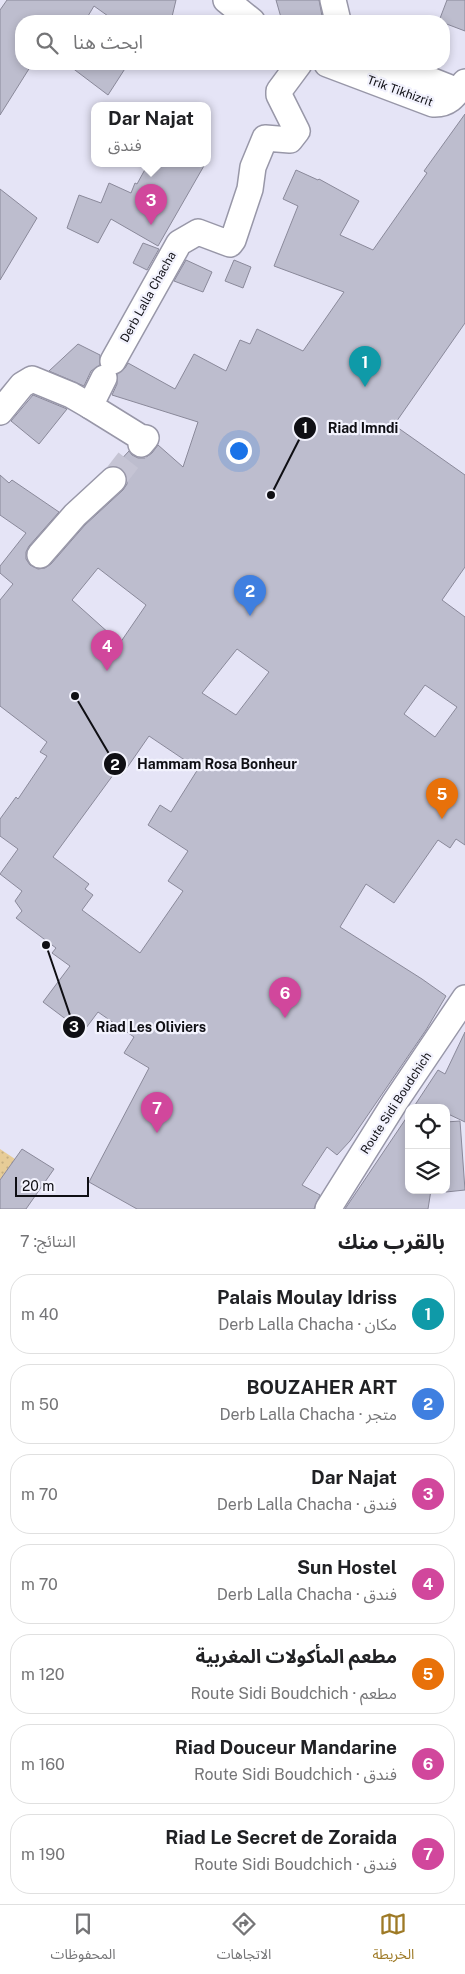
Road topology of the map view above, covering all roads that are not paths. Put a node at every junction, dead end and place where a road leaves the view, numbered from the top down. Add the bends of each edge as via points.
1 (226, 0) edge
2 (333, 0) edge
3 (245, 15) edge
4 (337, 15) edge
5 (305, 70) edge
6 (355, 70) edge
7 (410, 70) edge
8 (462, 86) edge
9 (90, 406) junction
10 (0, 412) edge
11 (142, 444) dead end
12 (113, 480) tunnel mouth
13 (40, 555) dead end
14 (465, 998) edge
15 (328, 1209) edge

1 - 3 street
2 - 4 street
5 - 9 street, Derb Lalla Chacha via 279,92 297,131 290,140 265,138 253,167 250,189 233,240 230,244 198,232 178,243
6 - 8 street, Trik Tikhizrit via 433,104 453,99
7 - 8 street
9 - 10 street via 32,379 22,385
9 - 11 street via 146,438
12 - 13 street via 75,515
14 - 15 street, Route Sidi Boudchich

